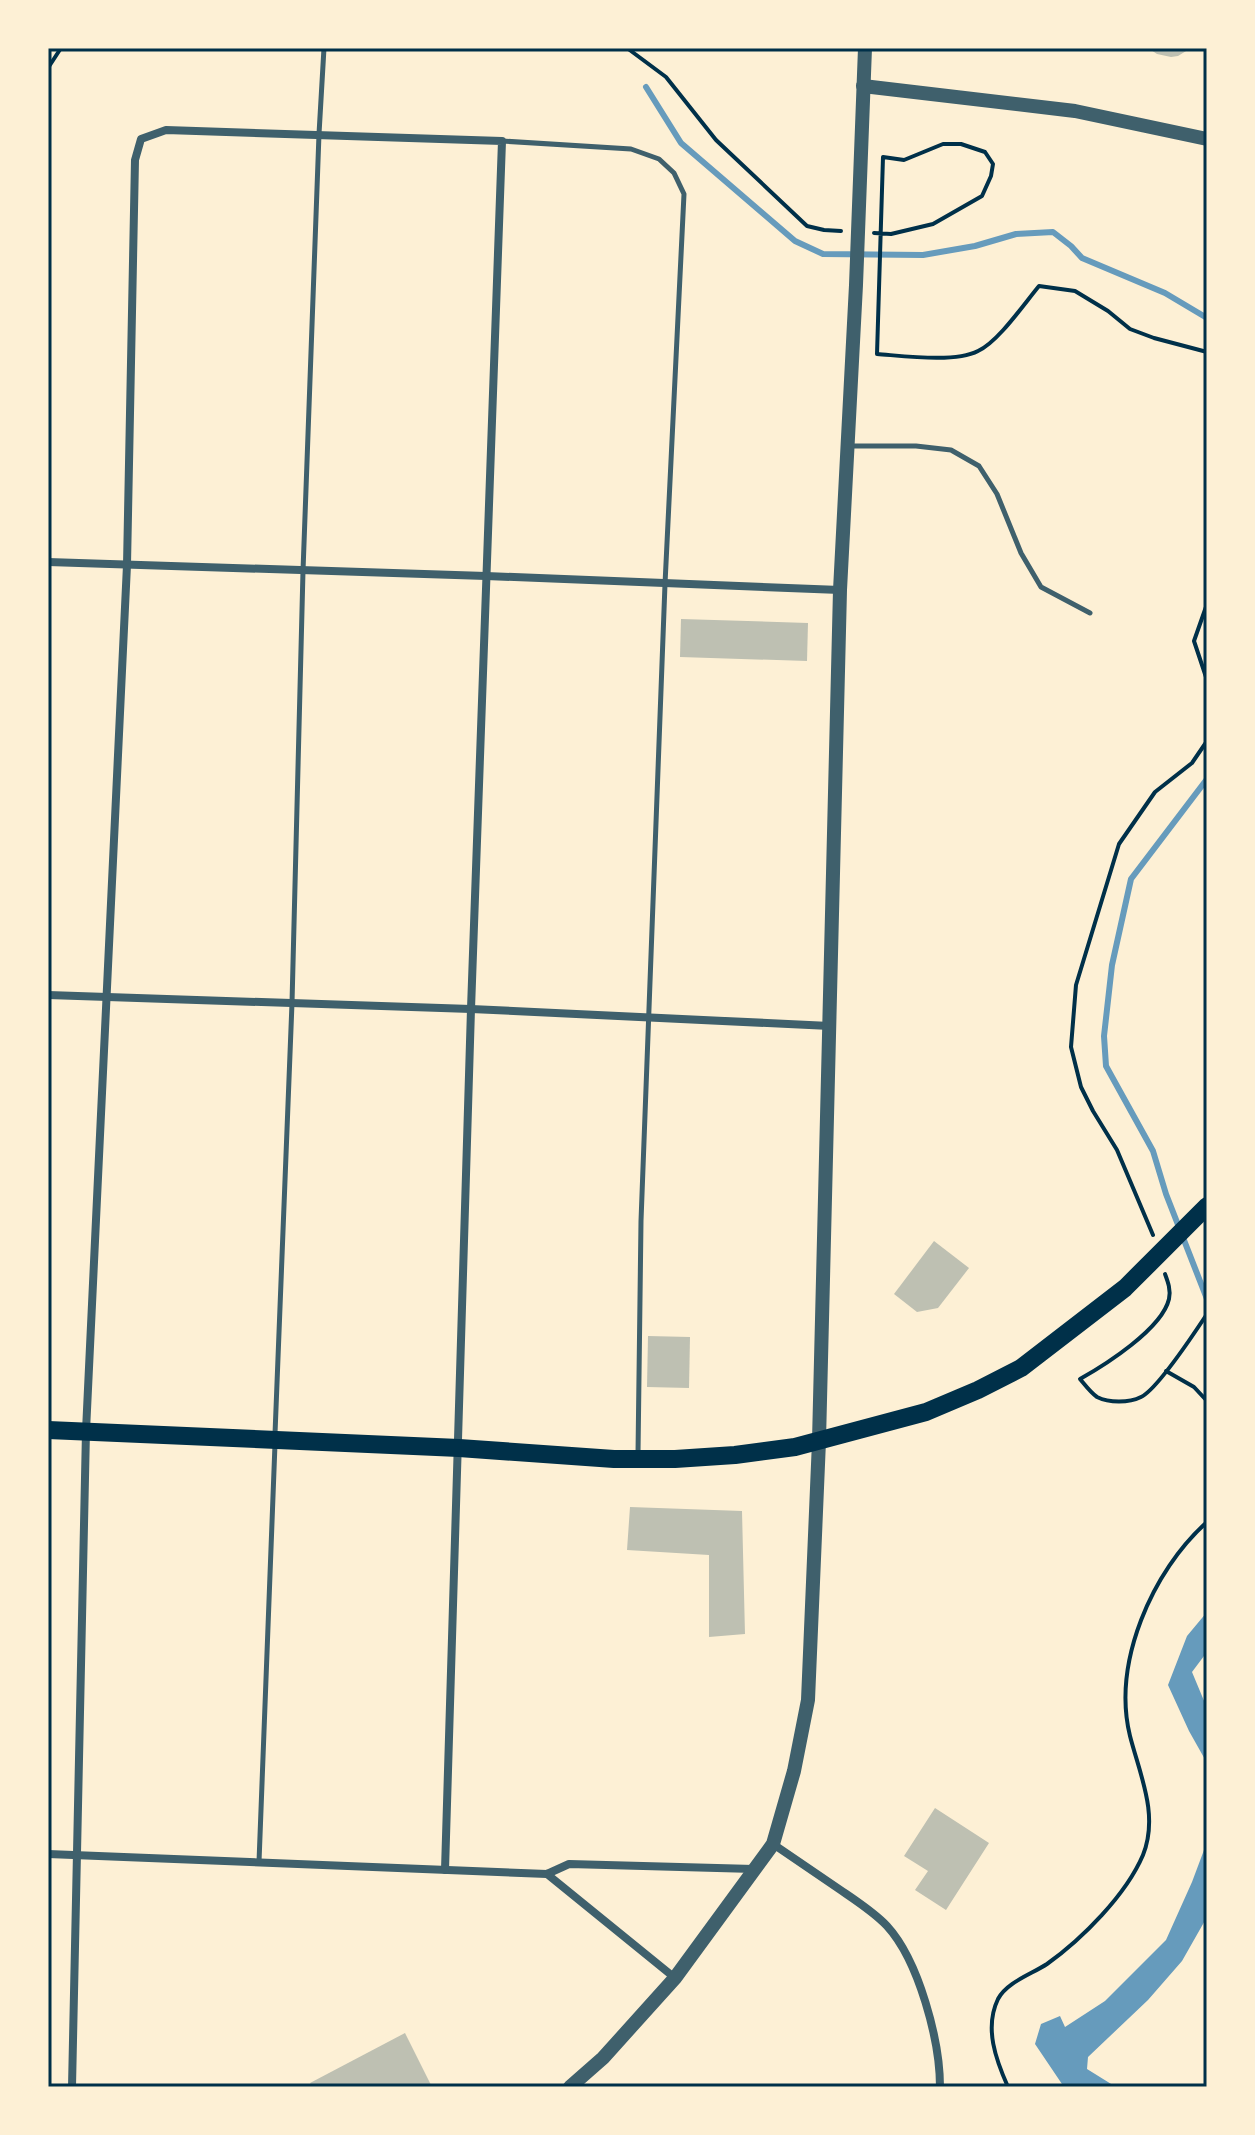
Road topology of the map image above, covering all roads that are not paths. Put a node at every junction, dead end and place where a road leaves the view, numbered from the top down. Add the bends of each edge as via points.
1 (324, 48) edge
2 (865, 48) edge
3 (863, 86) junction
4 (319, 134) junction
5 (1207, 139) edge
6 (502, 141) junction
7 (847, 446) junction
8 (48, 562) edge
9 (127, 565) junction
10 (303, 571) junction
11 (486, 576) junction
12 (665, 584) junction
13 (840, 590) junction
14 (1090, 613) dead end
15 (48, 995) edge
16 (107, 997) junction
17 (292, 1003) junction
18 (471, 1009) junction
19 (649, 1017) junction
20 (831, 1026) junction
21 (1207, 1206) edge
22 (48, 1430) edge
23 (86, 1431) junction
24 (275, 1440) junction
25 (819, 1441) junction
26 (459, 1448) junction
27 (638, 1459) junction
28 (773, 1844) junction
29 (48, 1854) edge
30 (77, 1855) junction
31 (259, 1863) junction
32 (445, 1870) junction
33 (754, 1870) junction
34 (547, 1874) junction
35 (675, 1978) junction
36 (72, 2087) edge
37 (570, 2087) edge
38 (940, 2087) edge

1 - 4 lane
2 - 3 street
3 - 5 street via 1075,111
3 - 7 street
4 - 6 street
4 - 9 street via 166,130 141,139 135,160
4 - 10 lane
6 - 11 street
6 - 12 lane via 631,149 659,159 674,173 684,194
7 - 13 street
7 - 14 lane via 951,450 979,466 1041,587
8 - 9 street
9 - 10 street
9 - 16 street
10 - 11 street
10 - 17 lane
11 - 12 street
11 - 18 street
12 - 13 street
12 - 19 lane
13 - 20 street
15 - 16 street
16 - 17 street
16 - 23 street
17 - 18 street
17 - 24 lane
18 - 19 street
18 - 26 street
19 - 20 street
19 - 27 lane
20 - 25 street
21 - 25 highway via 1125,1288 1021,1368 926,1412
22 - 23 highway
23 - 24 highway
23 - 30 street
24 - 26 highway
24 - 31 lane
25 - 27 highway via 746,1454
25 - 28 street via 808,1700
26 - 27 highway
26 - 32 street
28 - 33 street
28 - 38 street via 859,1903 901,1944 926,2007
29 - 30 street
30 - 31 street
30 - 36 street
31 - 32 street
32 - 34 street
33 - 34 street via 569,1864
33 - 35 street
34 - 35 street
35 - 37 street

